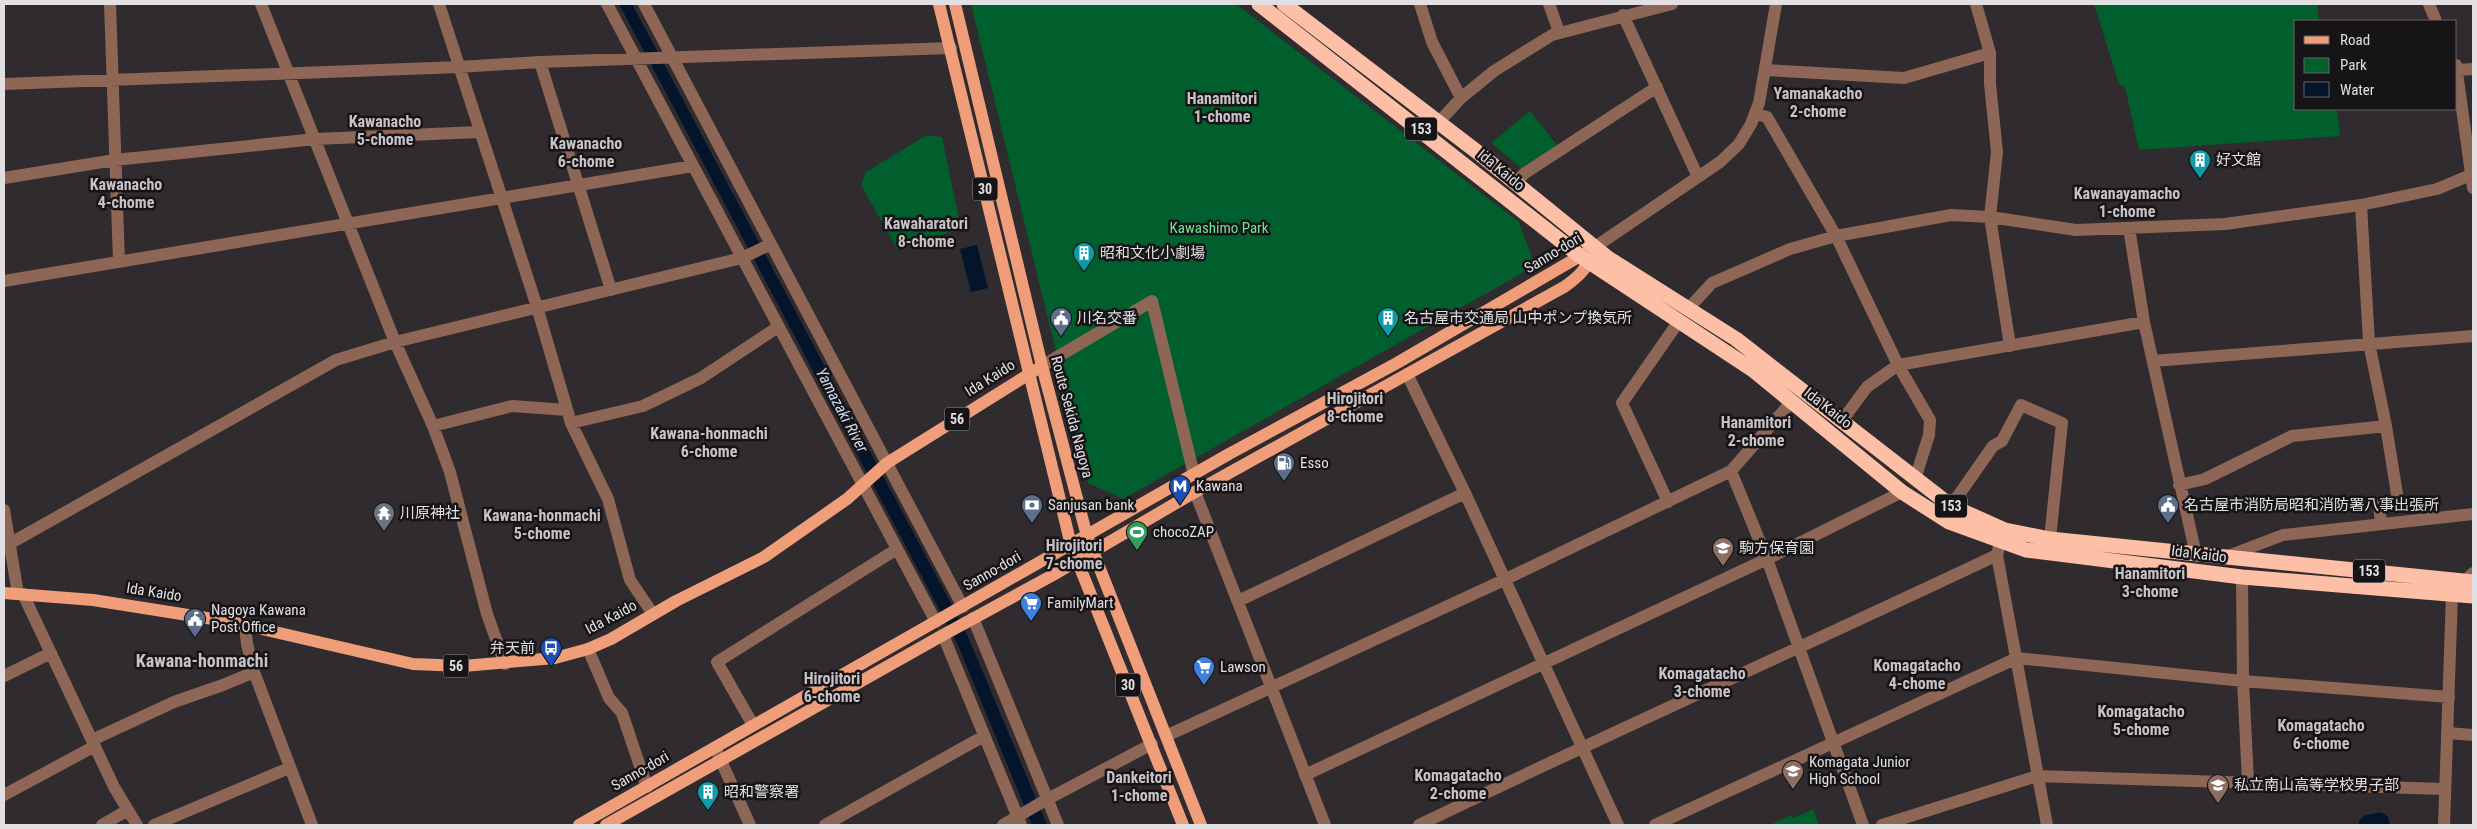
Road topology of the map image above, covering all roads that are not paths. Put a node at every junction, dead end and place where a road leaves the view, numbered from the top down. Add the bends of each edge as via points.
1 (110, 4) edge
2 (261, 4) edge
3 (438, 4) edge
4 (607, 4) edge
5 (644, 4) edge
6 (939, 4) edge
7 (955, 4) edge
8 (1259, 4) edge
9 (1284, 4) edge
10 (1420, 4) edge
11 (1549, 4) edge
12 (1672, 4) edge
13 (1776, 4) edge
14 (1976, 4) edge
15 (2429, 4) edge
16 (1622, 15) junction
17 (2436, 20) edge
18 (1558, 32) junction
19 (950, 48) junction
20 (1990, 53) junction
21 (672, 57) junction
22 (637, 59) junction
23 (540, 62) junction
24 (460, 67) junction
25 (2457, 68) edge
26 (2473, 69) edge
27 (1766, 70) junction
28 (289, 73) junction
29 (114, 81) junction
30 (4, 84) edge
31 (1656, 87) junction
32 (1461, 98) junction
33 (1756, 114) junction
34 (1438, 122) junction
35 (479, 132) junction
36 (316, 139) junction
37 (115, 160) junction
38 (693, 166) junction
39 (2473, 174) edge
40 (1698, 177) junction
41 (4, 178) edge
42 (1516, 182) junction
43 (578, 186) junction
44 (2473, 188) edge
45 (501, 198) junction
46 (2361, 205) junction
47 (1990, 217) junction
48 (350, 224) junction
49 (2129, 228) junction
50 (1836, 236) junction
51 (771, 244) junction
52 (1595, 247) junction
53 (742, 258) junction
54 (1585, 259) junction
55 (119, 262) junction
56 (4, 281) edge
57 (612, 290) junction
58 (537, 307) junction
59 (1688, 309) junction
60 (1679, 321) junction
61 (2144, 322) junction
62 (778, 327) junction
63 (2473, 336) edge
64 (395, 342) junction
65 (2369, 343) junction
66 (2010, 346) junction
67 (2153, 361) junction
68 (1898, 365) junction
69 (1042, 366) junction
70 (1029, 374) junction
71 (1407, 374) junction
72 (1792, 401) junction
73 (567, 410) junction
74 (1841, 422) junction
75 (571, 423) junction
76 (433, 426) junction
77 (2386, 426) junction
78 (885, 464) junction
79 (1731, 471) junction
80 (1194, 475) junction
81 (1915, 479) junction
82 (863, 483) junction
83 (2179, 485) junction
84 (1195, 492) junction
85 (1902, 492) junction
86 (1465, 493) junction
87 (1668, 502) junction
88 (1951, 506) junction
89 (4, 510) edge
90 (2473, 514) edge
91 (2382, 524) junction
92 (2283, 535) junction
93 (1087, 536) junction
94 (2050, 539) junction
95 (2001, 542) junction
96 (9, 544) junction
97 (1072, 545) junction
98 (897, 549) junction
99 (1093, 551) junction
100 (2196, 555) junction
101 (2225, 557) junction
102 (1767, 559) junction
103 (1077, 561) junction
104 (2273, 562) junction
105 (2242, 576) junction
106 (2471, 578) edge
107 (1504, 580) junction
108 (4, 593) edge
109 (20, 594) junction
110 (2452, 594) junction
111 (2473, 596) edge
112 (1238, 601) junction
113 (962, 607) junction
114 (653, 614) junction
115 (971, 619) junction
116 (937, 621) junction
117 (245, 625) junction
118 (944, 634) junction
119 (588, 649) junction
120 (1798, 649) junction
121 (51, 653) junction
122 (2017, 658) junction
123 (1543, 663) junction
124 (506, 664) junction
125 (254, 672) junction
126 (4, 676) edge
127 (2243, 681) junction
128 (1271, 688) junction
129 (2449, 697) junction
130 (753, 725) junction
131 (2447, 733) junction
132 (2473, 735) edge
133 (984, 736) junction
134 (1166, 736) junction
135 (1832, 742) junction
136 (94, 743) junction
137 (1152, 744) junction
138 (714, 747) junction
139 (1581, 747) junction
140 (720, 760) junction
141 (289, 768) junction
142 (1306, 775) junction
143 (2037, 776) junction
144 (2248, 781) junction
145 (647, 787) junction
146 (2444, 789) junction
147 (4, 795) edge
148 (1046, 799) junction
149 (128, 810) junction
150 (1019, 821) edge
151 (102, 825) edge
152 (137, 825) edge
153 (154, 825) edge
154 (312, 825) edge
155 (579, 825) edge
156 (606, 825) edge
157 (750, 825) edge
158 (825, 825) edge
159 (1003, 825) edge
160 (1058, 825) edge
161 (1183, 825) edge
162 (1201, 825) edge
163 (1325, 825) edge
164 (1420, 825) edge
165 (1618, 825) edge
166 (1655, 825) edge
167 (1863, 825) edge
168 (1882, 825) edge
169 (2046, 825) edge
170 (2444, 825) edge

1 - 29 street
2 - 28 street
3 - 24 street
4 - 22 street
5 - 21 street
6 - 19 main road, Route Sekida Nagoya / 30
7 - 69 main road, Route Sekida Nagoya / 30
8 - 54 highway, Ida Kaido / 153
9 - 34 highway, Ida Kaido / 153
10 - 32 street via 1432,42
11 - 18 street
12 - 16 street
13 - 27 street
14 - 20 street
15 - 17 street
16 - 18 street
16 - 31 street
18 - 32 street via 1494,71
19 - 21 street
19 - 70 main road, Route Sekida Nagoya / 30
20 - 27 street via 1904,78
20 - 47 street via 1997,152
21 - 22 street
21 - 51 street
22 - 23 street
22 - 38 street
23 - 24 street
23 - 43 street
24 - 28 street
24 - 35 street
25 - 26 street
25 - 39 street
27 - 33 street
28 - 29 street
28 - 36 street
29 - 30 street
29 - 37 street
31 - 40 street
31 - 42 street via 1524,173
32 - 34 street
33 - 40 street via 1735,148
33 - 50 street via 1767,117
34 - 42 highway, Ida Kaido / 153
35 - 36 street
35 - 45 street
36 - 37 street
36 - 48 street
37 - 41 street
37 - 55 street
38 - 43 street
38 - 53 street
39 - 44 street
39 - 46 street via 2437,189
40 - 52 street
42 - 52 highway, Ida Kaido / 153
43 - 45 street
43 - 57 street
45 - 48 street
45 - 58 street
46 - 49 street via 2225,224
46 - 65 street
47 - 49 street via 2076,230
47 - 50 street via 1951,215
47 - 66 street
48 - 55 street
48 - 64 street
49 - 61 street
50 - 59 street via 1790,249 1730,274 1707,288
50 - 68 street
51 - 53 street
51 - 78 street
52 - 54 main road, Sanno-dori
52 - 59 highway, Ida Kaido / 153
53 - 57 street
53 - 62 street
54 - 60 highway, Ida Kaido / 153
54 - 71 main road, Sanno-dori via 1579,276 1564,287
54 - 80 main road, Sanno-dori
55 - 56 street
57 - 58 street
58 - 64 street
58 - 73 street
59 - 74 highway, Ida Kaido / 153 via 1736,339
60 - 72 highway, Ida Kaido / 153 via 1753,370
60 - 87 street via 1622,403
61 - 66 street
61 - 67 street
62 - 75 street via 701,378 643,406
62 - 82 street
63 - 65 street
64 - 76 street
64 - 96 street via 336,360
65 - 67 street
65 - 77 street
66 - 68 street
67 - 83 street
68 - 74 street via 1867,387
68 - 81 street via 1930,420 1929,435
69 - 70 main road, Ida Kaido / 56
69 - 80 street, Ida Kaido via 1152,301
69 - 93 main road, Route Sekida Nagoya / 30
70 - 78 main road, Ida Kaido / 56
70 - 97 main road, Route Sekida Nagoya / 30
71 - 84 main road, Sanno-dori
71 - 86 street
72 - 79 street
72 - 85 highway, Ida Kaido / 153
73 - 75 street
73 - 76 street via 512,406
74 - 81 highway, Ida Kaido / 153
75 - 114 street via 608,499 630,580
76 - 124 street via 450,472 487,614
77 - 83 street via 2292,436 2205,480
77 - 91 street via 2398,500 2379,505
78 - 82 main road, Ida Kaido / 56
78 - 113 street
79 - 87 street
79 - 102 street
80 - 93 main road, Sanno-dori
81 - 88 highway, Ida Kaido / 153
82 - 98 street
82 - 114 main road, Ida Kaido / 56 via 764,557
83 - 100 street
84 - 99 main road, Sanno-dori
84 - 112 street
85 - 95 highway, Ida Kaido / 153 via 1949,522
85 - 102 street
86 - 107 street
86 - 112 street
87 - 107 street
88 - 94 street via 1993,446 2002,441 2021,405 2062,423
88 - 95 highway, Ida Kaido / 153
89 - 96 street
90 - 91 street
91 - 92 street
92 - 101 street
92 - 104 street via 2274,546
93 - 97 main road, Sanno-dori
93 - 99 main road, Route Sekida Nagoya / 30
94 - 95 highway, Ida Kaido / 153
94 - 100 highway, Ida Kaido / 153
95 - 105 highway, Ida Kaido / 153 via 2026,550
95 - 120 street
95 - 122 street
96 - 109 street
97 - 103 main road, Route Sekida Nagoya / 30
97 - 113 main road, Sanno-dori
98 - 116 street
98 - 130 street via 717,662
99 - 103 main road, Sanno-dori
99 - 134 main road, Route Sekida Nagoya / 30
100 - 101 highway, Ida Kaido / 153
101 - 104 highway, Ida Kaido / 153
102 - 120 street
102 - 123 street
103 - 115 main road, Sanno-dori
103 - 137 main road, Route Sekida Nagoya / 30
104 - 106 highway, Ida Kaido / 153
105 - 110 highway, Ida Kaido / 153
105 - 127 street
106 - 110 street
107 - 123 street
107 - 128 street
108 - 109 main road, Ida Kaido / 56
109 - 117 main road, Ida Kaido / 56 via 93,600
109 - 121 street
110 - 111 highway, Ida Kaido / 153
110 - 129 street
112 - 128 street
113 - 116 main road, Sanno-dori
114 - 119 main road, Ida Kaido / 56
115 - 118 main road, Sanno-dori
115 - 148 street
116 - 130 main road, Sanno-dori
117 - 124 main road, Ida Kaido / 56 via 413,664
117 - 125 street via 246,644
118 - 133 street
118 - 140 main road, Sanno-dori
119 - 124 main road, Ida Kaido / 56 via 554,658
119 - 145 street via 609,698 622,713
120 - 135 street
120 - 139 street
121 - 126 street
121 - 136 street
122 - 127 street
122 - 135 street
122 - 143 street
123 - 139 street
123 - 142 street
125 - 136 street via 174,702
125 - 141 street
127 - 129 street
127 - 144 street
128 - 134 street
128 - 142 street
129 - 131 street
130 - 138 main road, Sanno-dori
131 - 132 street
131 - 146 street
133 - 150 street
133 - 158 street
134 - 162 main road, Route Sekida Nagoya / 30
135 - 166 street
135 - 167 street
136 - 147 street
136 - 149 street
137 - 148 street
137 - 161 main road, Route Sekida Nagoya / 30
138 - 140 street
138 - 145 main road, Sanno-dori
139 - 164 street
139 - 165 street
140 - 156 main road, Sanno-dori
140 - 157 street
141 - 153 street
141 - 154 street
142 - 163 street
143 - 144 street
143 - 168 street
143 - 169 street
144 - 146 street
145 - 155 main road, Sanno-dori
146 - 170 street
148 - 150 street
148 - 160 street
149 - 151 street
149 - 152 street
150 - 159 street

